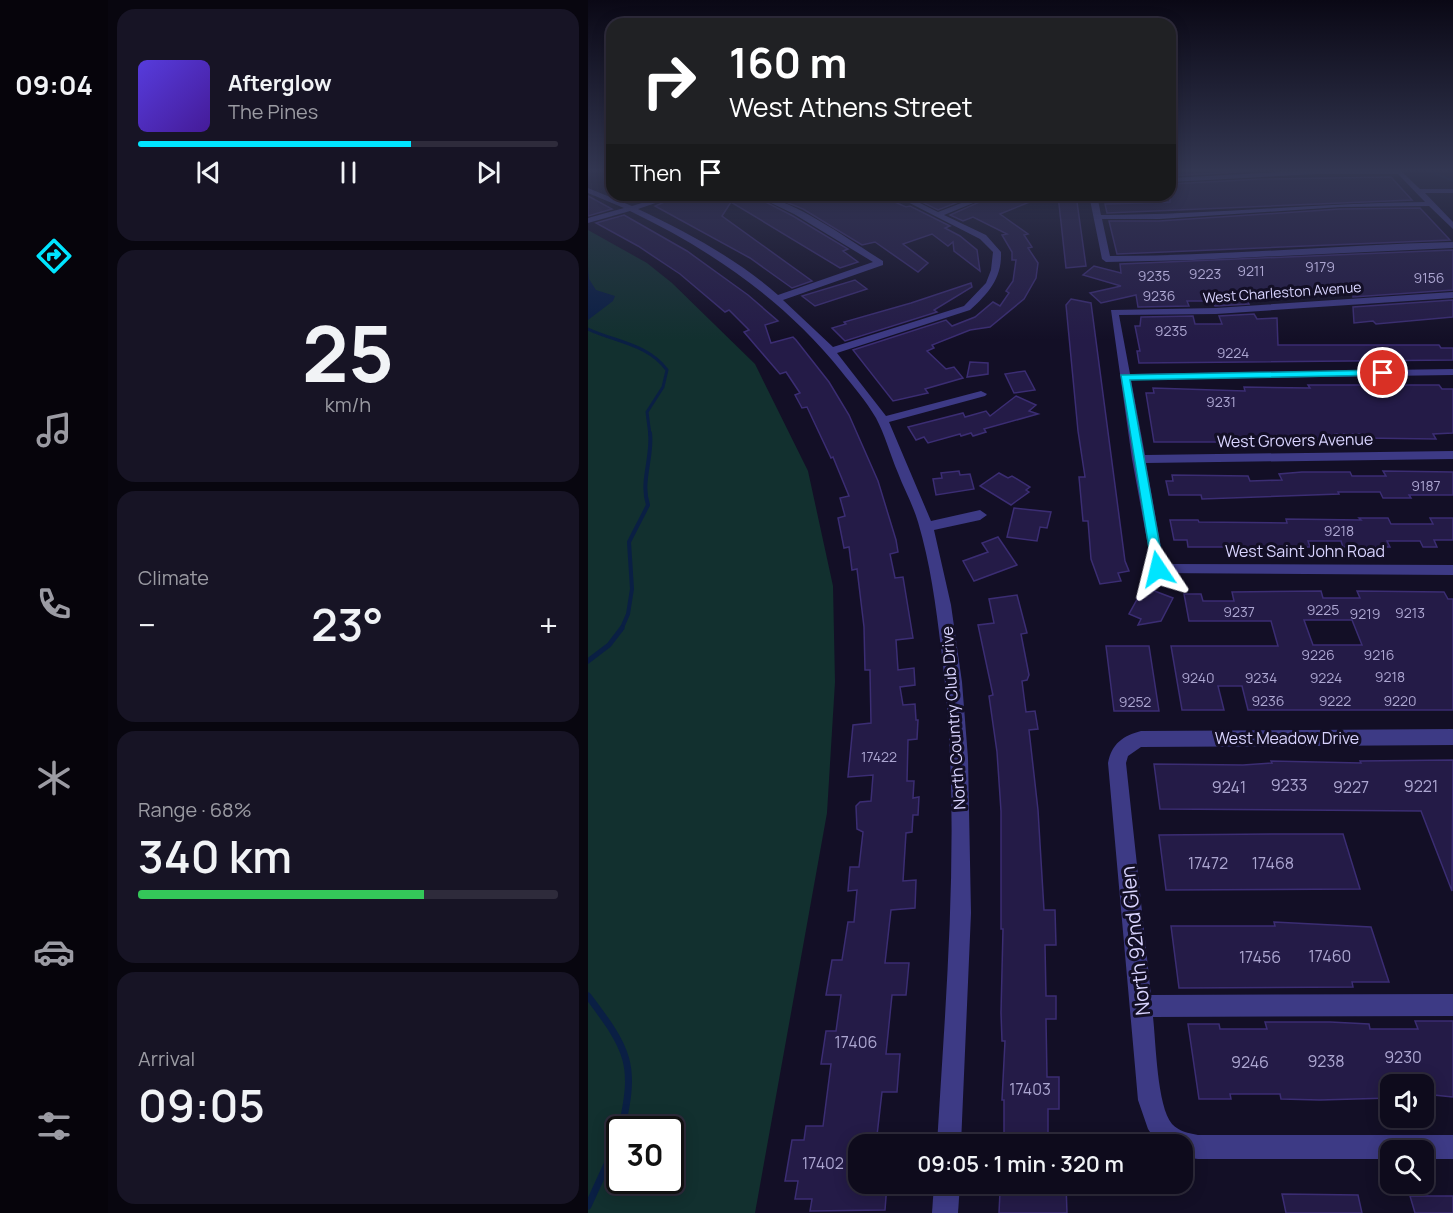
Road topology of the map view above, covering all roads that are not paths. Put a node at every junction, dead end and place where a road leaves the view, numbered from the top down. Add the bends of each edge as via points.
1 (669, 227) edge
2 (821, 227) edge
3 (963, 227) edge
4 (1098, 227) edge
5 (1453, 245) edge
6 (1453, 294) edge
7 (779, 298) junction
8 (832, 351) junction
9 (1453, 372) edge
10 (1125, 377) junction
11 (981, 394) dead end
12 (883, 420) junction
13 (1453, 455) edge
14 (1138, 459) junction
15 (980, 515) dead end
16 (926, 527) junction
17 (1453, 570) edge
18 (1453, 738) edge
19 (1123, 747) joint
20 (1453, 1005) edge
21 (1141, 1006) junction
22 (950, 1134) edge
23 (1168, 1134) edge
24 (1193, 1146) edge
25 (1453, 1147) edge
26 (946, 1194) edge
27 (945, 1213) edge

1 - 7 street, North Country Club Drive via 703,244
2 - 7 street via 880,263
3 - 8 street via 983,237 998,252 998,269 985,292 967,308
4 - 5 street via 1106,259
6 - 10 street, West Charleston Avenue via 1216,311 1114,312
7 - 8 street, North Country Club Drive
8 - 12 street, North Country Club Drive
9 - 10 street
10 - 14 street
11 - 12 street
12 - 16 street, North Country Club Drive
13 - 14 street, West Grovers Avenue
14 - 17 street, West Saint John Road via 1158,569
15 - 16 street
16 - 22 street, North Country Club Drive via 950,640 959,754 962,897
18 - 19 street, West Meadow Drive via 1141,739
19 - 21 street, North 92nd Glen via 1117,763
20 - 21 street
21 - 23 street, North 92nd Glen via 1150,1100 1157,1124
24 - 25 street
26 - 27 street

